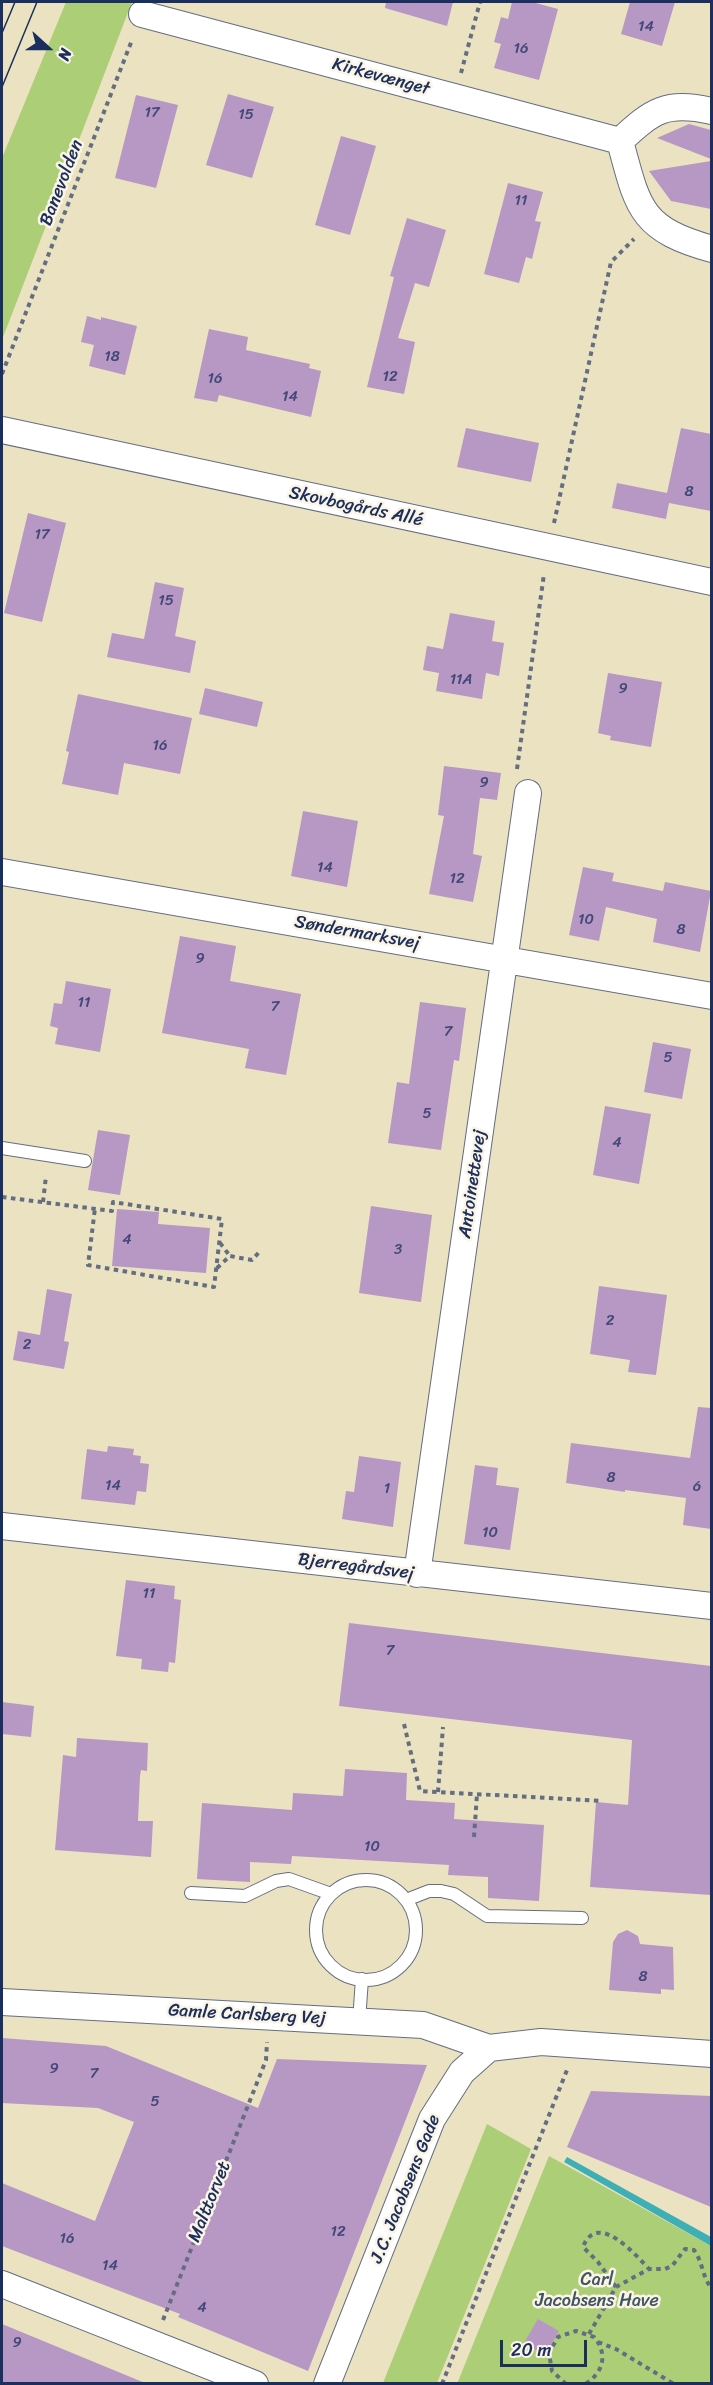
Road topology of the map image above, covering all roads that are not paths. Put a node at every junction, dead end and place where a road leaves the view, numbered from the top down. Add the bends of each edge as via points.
1 (142, 14) road end
2 (711, 111) edge
3 (620, 141) junction
4 (711, 249) edge
5 (2, 430) edge
6 (711, 582) edge
7 (528, 793) road end
8 (2, 872) edge
9 (504, 958) junction
10 (711, 996) edge
11 (2, 1148) edge
12 (85, 1161) dead end
13 (2, 1526) edge
14 (417, 1574) junction
15 (711, 1606) edge
16 (191, 1893) dead end
17 (331, 1894) junction
18 (406, 1900) junction
19 (582, 1918) dead end
20 (362, 1980) junction
21 (2, 2002) edge
22 (359, 2021) junction
23 (489, 2048) junction
24 (711, 2054) edge
25 (2, 2284) edge
26 (255, 2384) edge
27 (327, 2384) edge

1 - 3 street, Kirkevænget
2 - 3 street via 676,106 647,115
3 - 4 street via 634,195 651,221 677,239
5 - 6 street, Skovbogårds Allé
7 - 9 street, Antoinettevej
8 - 9 street, Søndermarksvej
9 - 10 street, Søndermarksvej
9 - 14 street, Antoinettevej
11 - 12 lane
13 - 14 street, Bjerregårdsvej
14 - 15 street, Bjerregårdsvej
16 - 17 lane via 245,1896 289,1879
17 - 18 lane via 356,1881 370,1880 396,1890
17 - 20 lane via 317,1919 319,1947 336,1970
18 - 19 lane via 441,1891 454,1894 487,1916
18 - 20 lane via 415,1927 409,1954 389,1974
20 - 22 lane
21 - 22 street, Gamle Carlsberg Vej
22 - 23 street, Gamle Carlsberg Vej via 423,2025
23 - 24 street via 541,2042
23 - 27 street, J.C. Jacobsens Gade via 462,2072 432,2119
25 - 26 street

